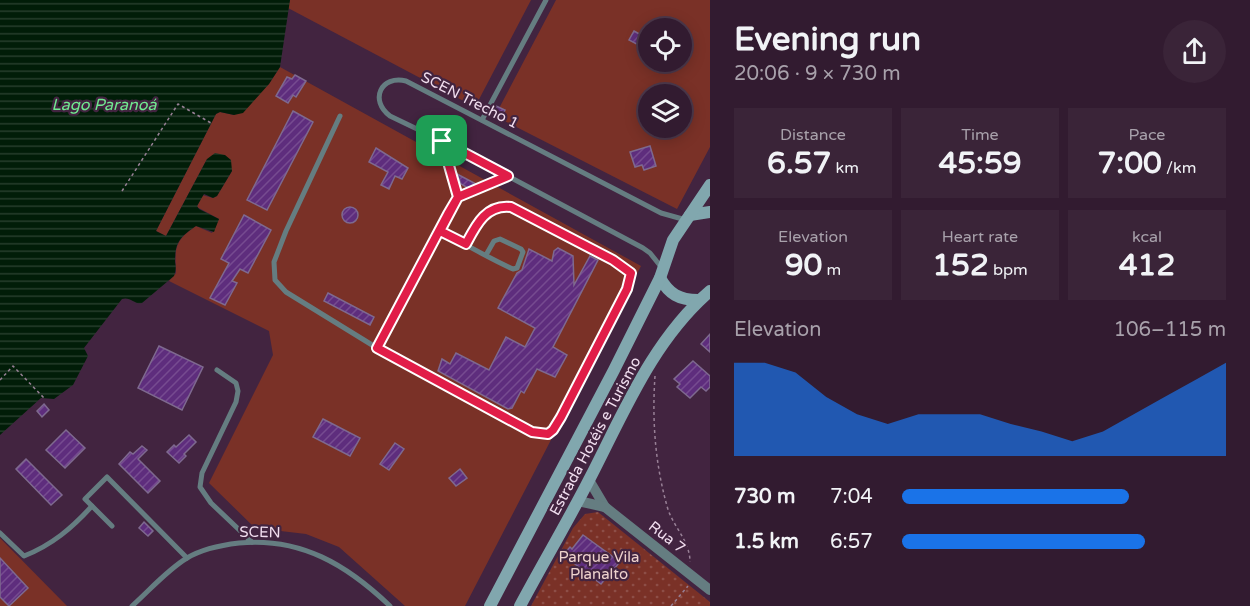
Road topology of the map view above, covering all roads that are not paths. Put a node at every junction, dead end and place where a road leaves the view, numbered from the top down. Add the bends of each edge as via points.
1 (546, 0) edge
2 (340, 116) dead end
3 (482, 120) junction
4 (442, 141) junction
5 (508, 176) junction
6 (710, 185) edge
7 (458, 197) junction
8 (710, 212) edge
9 (688, 217) junction
10 (440, 231) junction
11 (466, 244) junction
12 (486, 255) junction
13 (659, 269) junction
14 (710, 291) edge
15 (698, 300) junction
16 (377, 348) junction
17 (217, 370) dead end
18 (589, 480) junction
19 (578, 501) junction
20 (92, 506) junction
21 (605, 507) junction
22 (112, 526) dead end
23 (0, 533) edge
24 (252, 542) junction
25 (187, 558) junction
26 (710, 590) edge
27 (132, 606) edge
28 (390, 606) edge
29 (490, 606) edge
30 (520, 606) edge

1 - 3 lane
2 - 16 lane via 286,231 273,274 286,292
3 - 4 lane, SCEN Trecho 1 via 406,81 389,81 382,87 379,96 383,110
3 - 9 lane, SCEN Trecho 1 via 661,213
4 - 5 lane, SCEN Trecho 1
4 - 7 lane
5 - 7 lane
5 - 13 lane, SCEN Trecho 1 via 643,248
6 - 9 main road, Estrada Hotéis e Turismo
7 - 10 lane
8 - 9 main road
9 - 13 main road, Estrada Hotéis e Turismo
10 - 11 lane
10 - 16 lane
11 - 12 lane
11 - 16 lane via 490,210 511,207 631,273 627,289 553,430 545,435 532,432
12 - 12 lane via 513,269 523,252 500,239 494,241
13 - 15 main road via 671,293
13 - 29 main road, Estrada Hotéis e Turismo via 614,370
14 - 15 main road, Estrada Hotéis e Turismo
15 - 18 main road, Estrada Hotéis e Turismo via 652,360
17 - 24 lane via 236,383 237,397 202,473 200,487
18 - 19 main road, Estrada Hotéis e Turismo
18 - 21 street, Rua 7
19 - 21 street, Rua 7
19 - 30 main road, Estrada Hotéis e Turismo
20 - 22 lane
20 - 23 lane via 70,530 24,556
20 - 25 lane via 86,499 107,477
21 - 26 street, Rua 7
24 - 25 lane, SCEN via 217,547
24 - 28 lane, SCEN via 281,543 333,561
25 - 27 lane, SCEN

